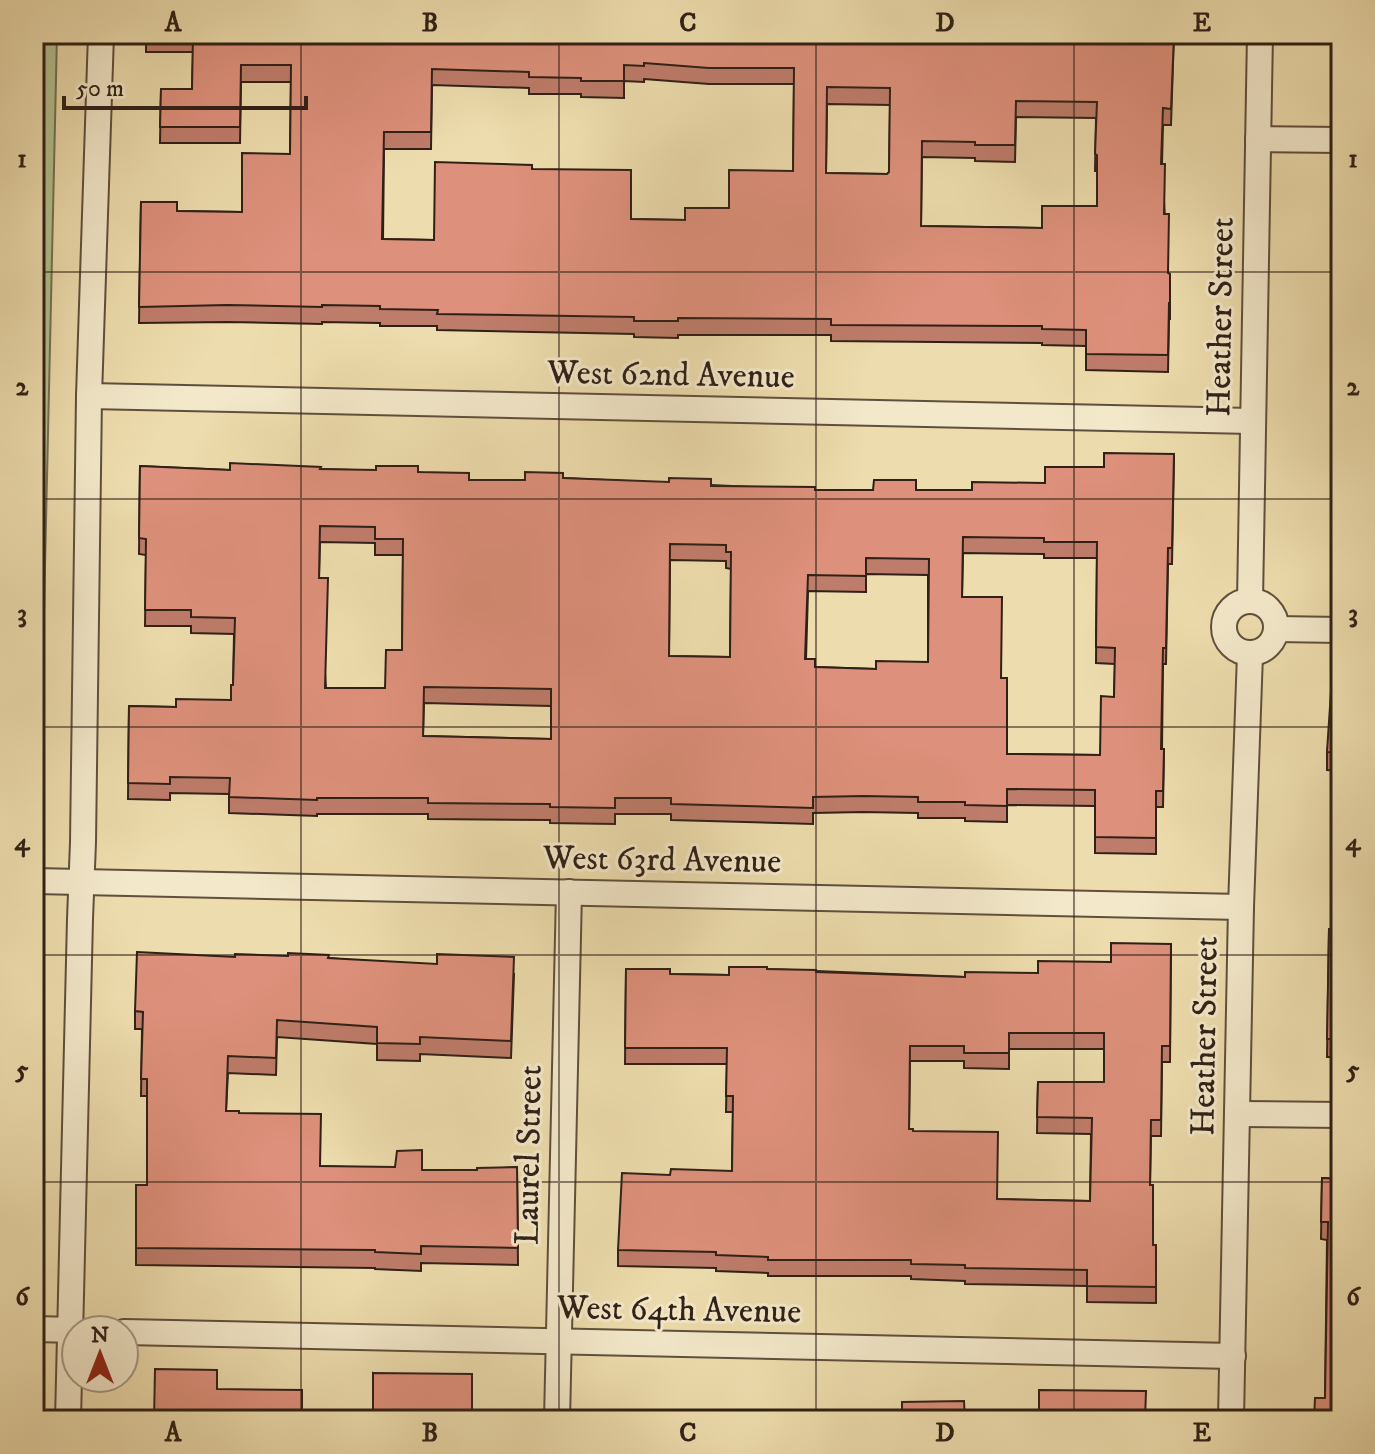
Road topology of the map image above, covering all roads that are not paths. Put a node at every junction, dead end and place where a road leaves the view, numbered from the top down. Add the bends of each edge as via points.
1 (101, 34) edge
2 (1260, 34) edge
3 (1258, 139) junction
4 (1341, 140) edge
5 (89, 396) junction
6 (1252, 421) junction
7 (1250, 601) junction
8 (1276, 629) junction
9 (1341, 630) edge
10 (1250, 654) junction
11 (34, 881) edge
12 (81, 882) junction
13 (569, 892) junction
14 (1241, 907) junction
15 (1238, 1114) junction
16 (1341, 1115) edge
17 (73, 1314) edge
18 (34, 1329) edge
19 (60, 1330) edge
20 (140, 1332) edge
21 (559, 1342) junction
22 (1233, 1356) junction
23 (69, 1394) edge
24 (68, 1420) edge
25 (557, 1420) edge
26 (1231, 1420) edge

1 - 5 street
2 - 3 street, Heather Street
3 - 4 street
3 - 6 street, Heather Street
5 - 6 street, West 62nd Avenue
5 - 12 street
6 - 7 street, Heather Street
7 - 8 street via 1271,613
7 - 10 street via 1234,606 1223,627 1229,643
8 - 9 street
8 - 10 street via 1265,649
10 - 14 street, Heather Street
11 - 12 street, West 63rd Avenue
12 - 13 street, West 63rd Avenue
12 - 17 street
13 - 14 street, West 63rd Avenue
13 - 21 street, Laurel Street
14 - 15 street, Heather Street
15 - 16 street
15 - 22 street, Heather Street
18 - 19 street
20 - 21 street, West 64th Avenue
21 - 22 street, West 64th Avenue
21 - 25 street, Laurel Street
22 - 26 street, Heather Street
23 - 24 street

